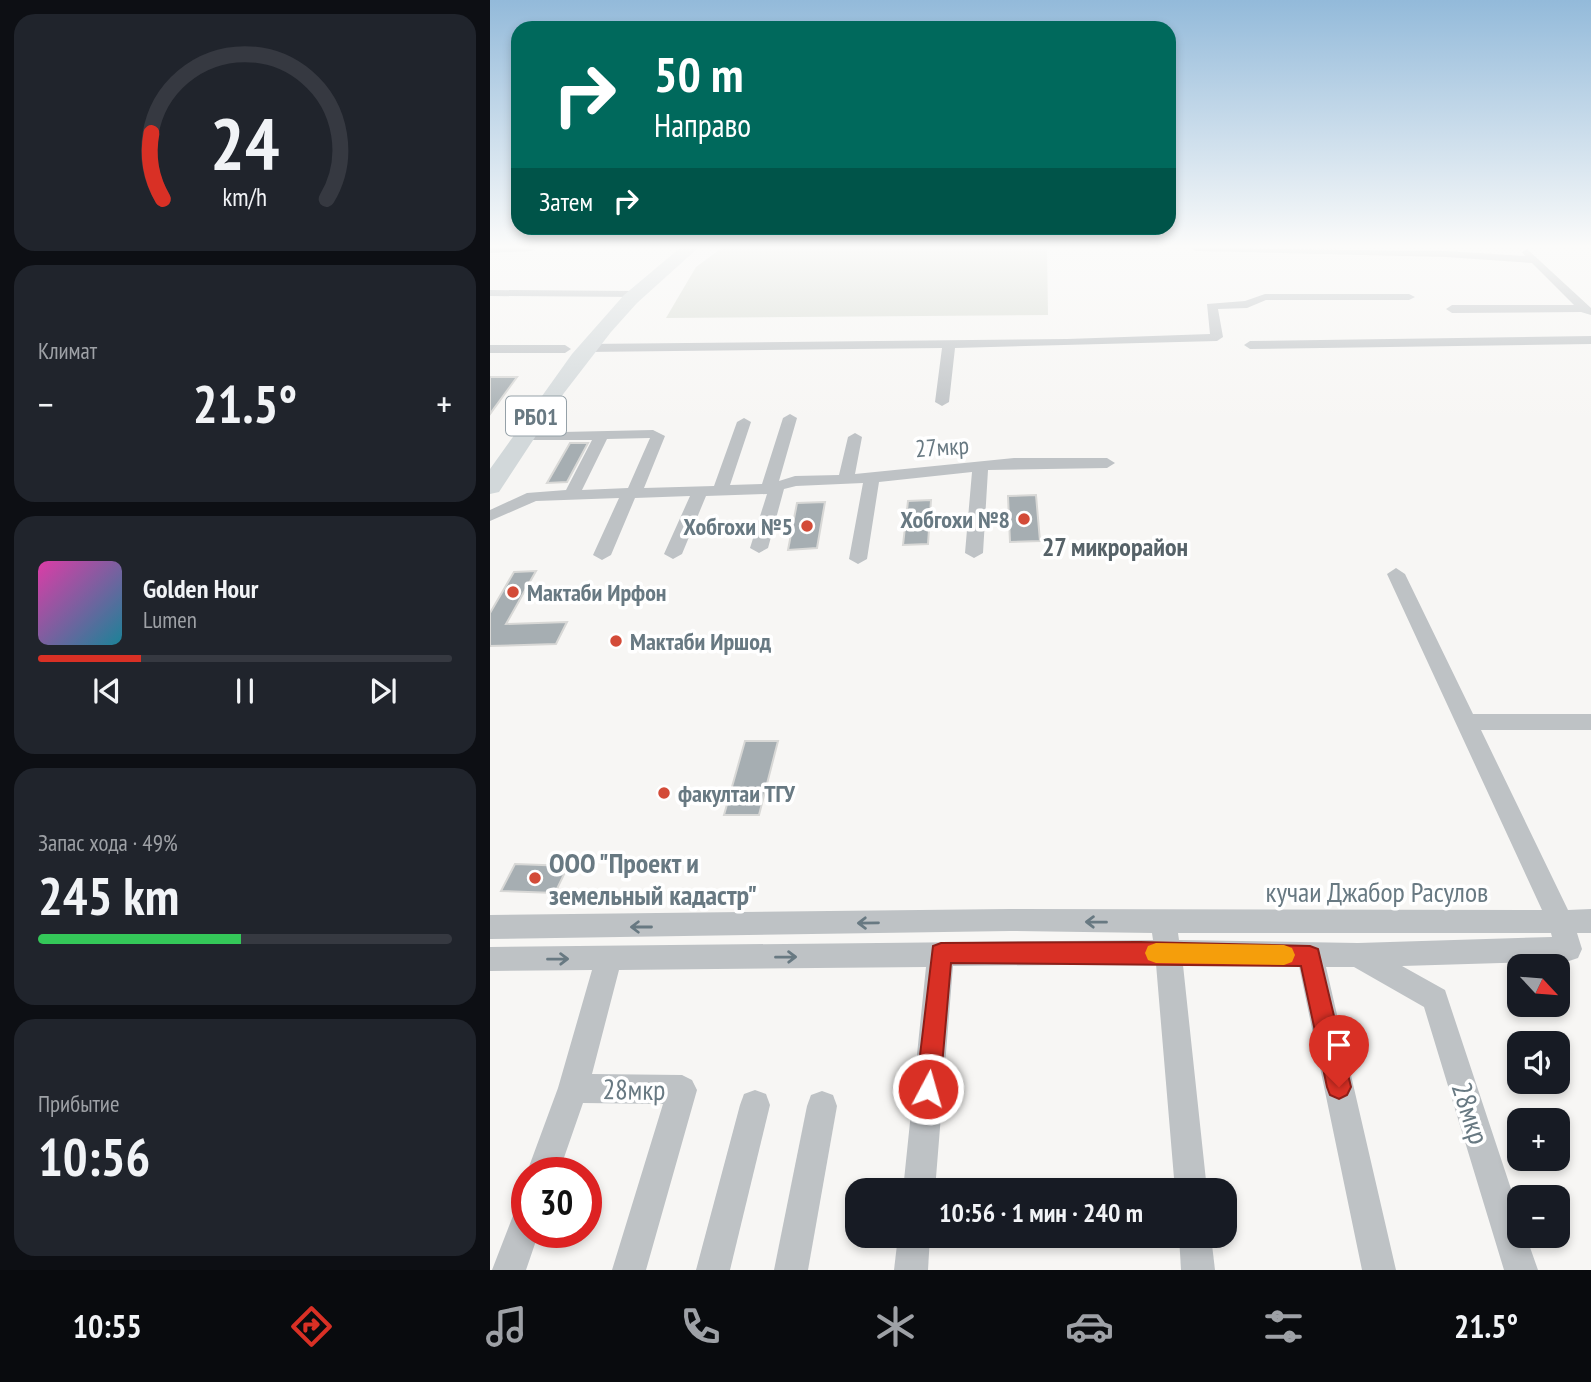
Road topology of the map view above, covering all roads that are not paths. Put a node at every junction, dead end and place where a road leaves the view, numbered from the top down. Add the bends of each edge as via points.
1 (614, 307) edge
2 (1211, 307) edge
3 (1452, 309) dead end
4 (1588, 312) edge
5 (1591, 340) edge
6 (949, 345) junction
7 (1250, 345) dead end
8 (490, 349) edge
9 (575, 349) junction
10 (943, 402) dead end
11 (790, 418) dead end
12 (744, 422) dead end
13 (602, 435) junction
14 (522, 436) junction
15 (855, 437) dead end
16 (490, 452) edge
17 (1107, 463) dead end
18 (980, 469) junction
19 (873, 478) junction
20 (846, 479) junction
21 (490, 487) edge
22 (773, 488) junction
23 (700, 491) junction
24 (720, 491) junction
25 (631, 493) junction
26 (572, 494) junction
27 (490, 516) edge
28 (759, 548) dead end
29 (974, 553) dead end
30 (673, 554) dead end
31 (602, 555) dead end
32 (858, 559) dead end
33 (1396, 574) dead end
34 (1465, 722) junction
35 (1591, 722) edge
36 (1591, 921) edge
37 (1561, 922) junction
38 (1164, 923) junction
39 (498, 927) edge
40 (941, 953) junction
41 (1168, 953) junction
42 (1357, 955) junction
43 (1310, 956) junction
44 (490, 958) edge
45 (610, 958) junction
46 (573, 1088) junction
47 (755, 1104) dead end
48 (822, 1106) dead end
49 (548, 1157) edge
50 (920, 1178) edge
51 (1190, 1178) edge
52 (517, 1248) edge
53 (913, 1248) edge
54 (1196, 1248) edge
55 (509, 1270) edge
56 (629, 1270) edge
57 (713, 1270) edge
58 (791, 1270) edge
59 (911, 1270) edge
60 (1198, 1270) edge
61 (1379, 1270) edge
62 (1521, 1270) edge

1 - 9 highway, РБ01
2 - 6 street via 1217,337
3 - 4 street
5 - 7 street
6 - 9 street
6 - 10 street
8 - 9 street
9 - 14 highway, РБ01
9 - 16 highway, РБ01
11 - 22 street
12 - 24 street
13 - 14 street
13 - 25 street via 658,436
13 - 26 street
14 - 21 highway, РБ01
15 - 20 street
17 - 18 street, 27мкр via 1014,463
18 - 19 street, 27мкр
18 - 29 street
19 - 20 street, 27мкр
19 - 32 street
20 - 22 street, 27мкр via 795,481
22 - 24 street, 27мкр
22 - 28 street
23 - 24 street, 27мкр
23 - 25 street, 27мкр
23 - 30 street
25 - 26 street, 27мкр
25 - 31 street
26 - 27 street, 27мкр via 533,496
33 - 34 street
34 - 35 street
34 - 37 street
36 - 37 street, кучаи Джабор Расулов
37 - 38 street, кучаи Джабор Расулов
37 - 42 street via 1569,948
38 -> 39 street, кучаи Джабор Расулов via 1010,920
38 - 41 street
39 - 44 street
40 - 41 street
45 -> 40 street
40 - 50 street
41 - 43 street
41 - 51 street
42 - 43 street
42 - 62 street, 28мкр via 1435,999
43 - 61 street
44 -> 45 street
45 - 46 street
46 - 49 street, 28мкр
46 - 56 street, 28мкр via 682,1090
47 - 57 street
48 - 58 street
52 - 55 street
53 - 59 street
54 - 60 street

